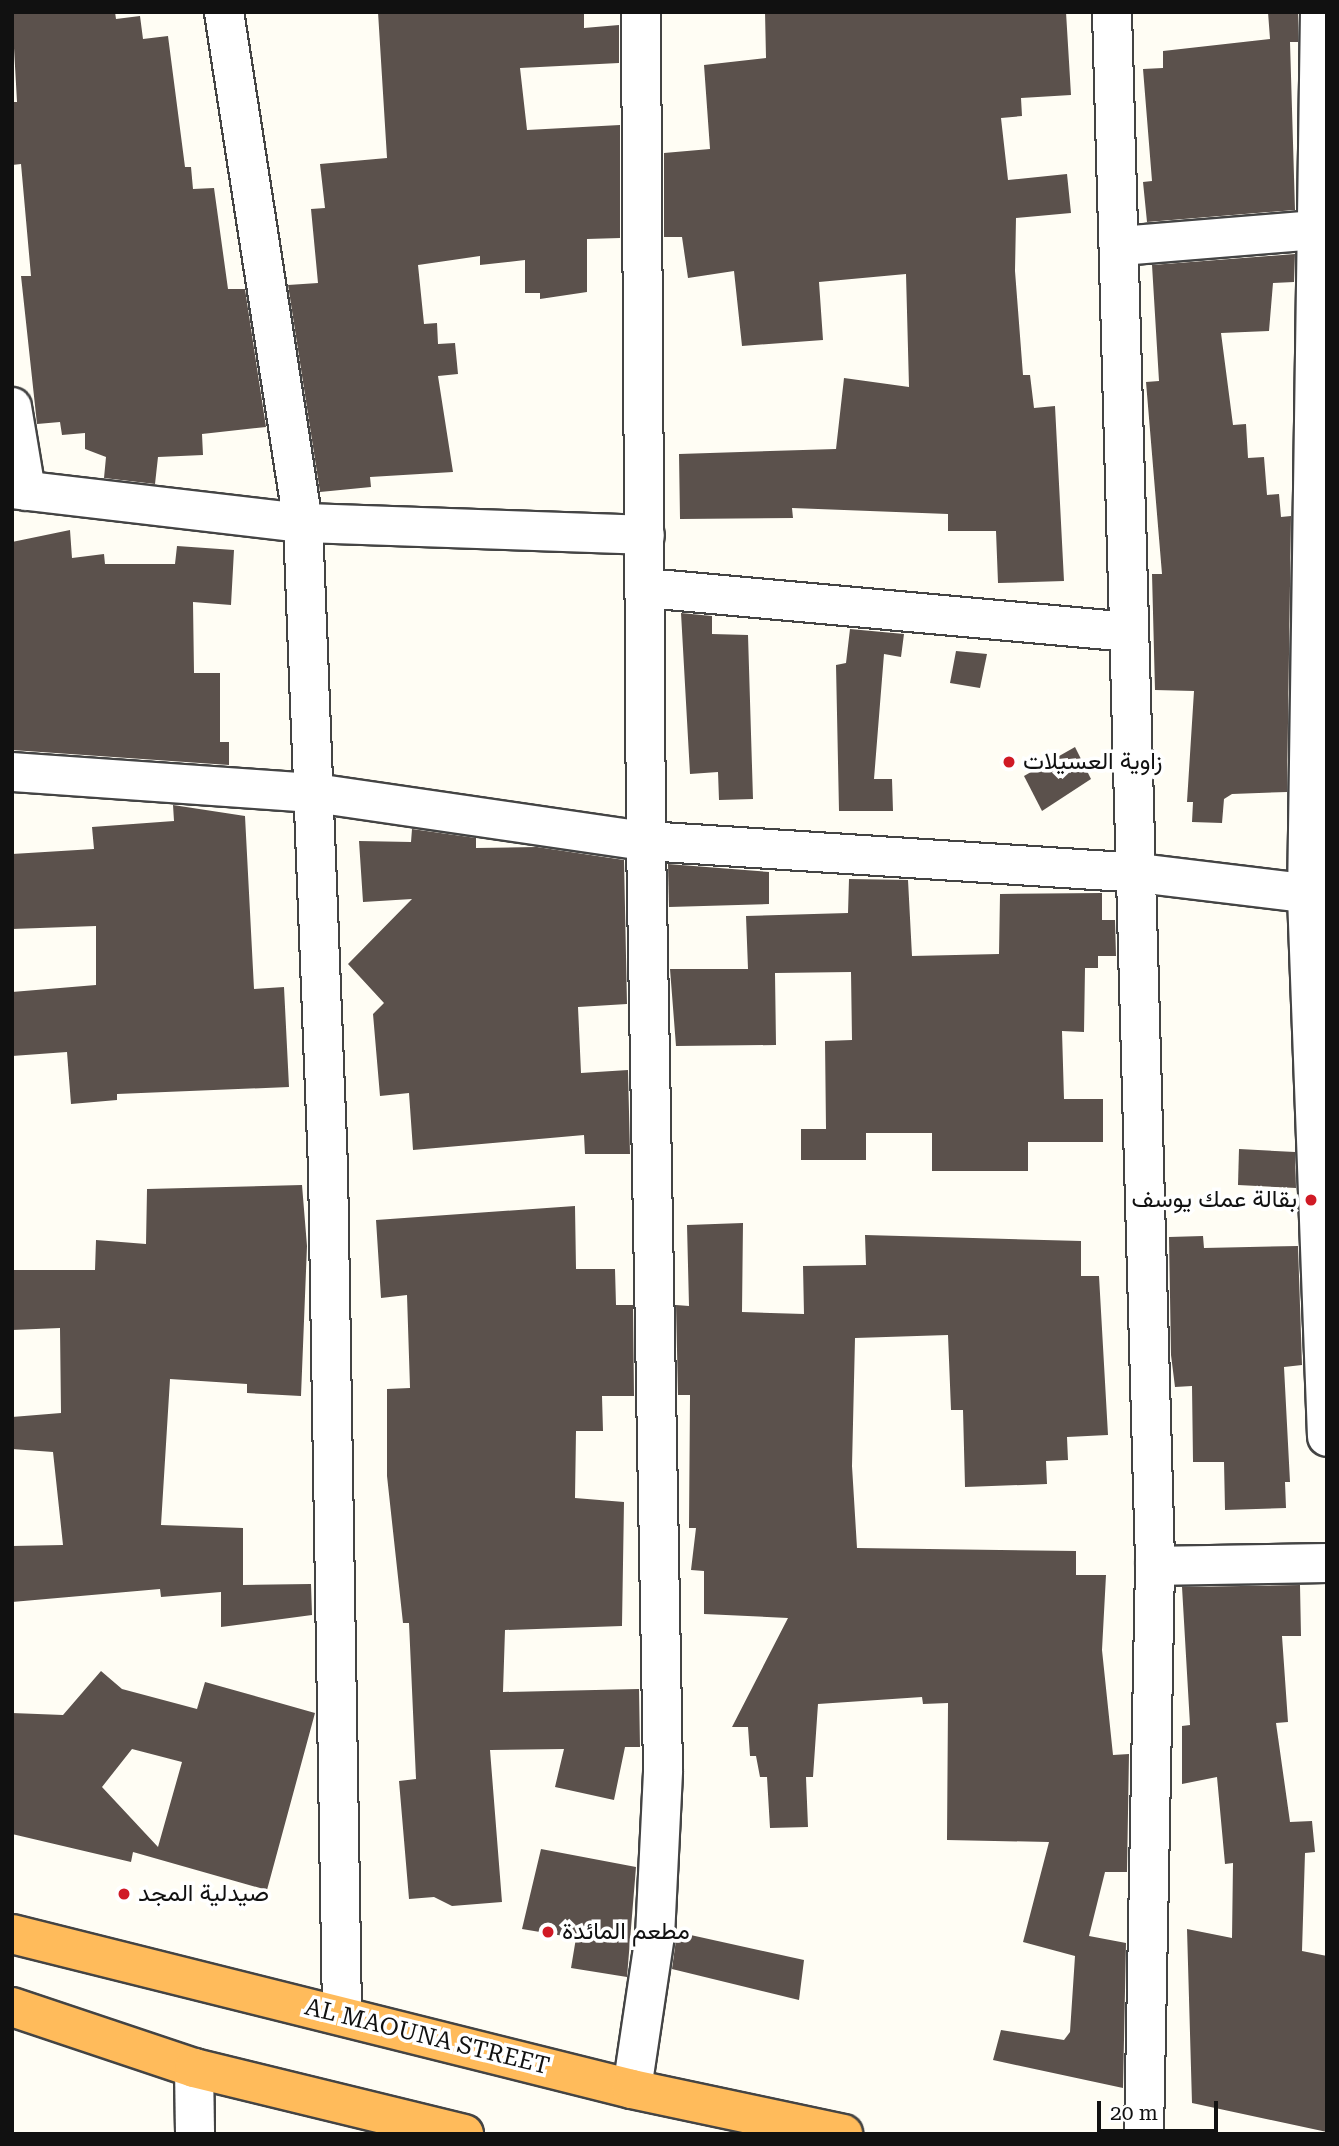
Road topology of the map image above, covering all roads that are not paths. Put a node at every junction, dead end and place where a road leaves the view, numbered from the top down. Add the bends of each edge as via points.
1 (224, 12) edge
2 (641, 12) edge
3 (1112, 12) edge
4 (1320, 12) edge
5 (1321, 229) edge
6 (1121, 246) junction
7 (12, 407) edge
8 (19, 490) edge
9 (303, 523) junction
10 (645, 535) junction
11 (646, 588) junction
12 (1127, 632) junction
13 (12, 772) edge
14 (315, 793) junction
15 (646, 841) junction
16 (1138, 873) junction
17 (1317, 896) edge
18 (1327, 1437) edge
19 (1327, 1563) edge
20 (1155, 1566) junction
21 (12, 1934) edge
22 (12, 2007) edge
23 (342, 2014) junction
24 (194, 2068) junction
25 (632, 2089) junction
26 (195, 2134) edge
27 (464, 2134) edge
28 (843, 2134) edge
29 (1144, 2134) edge

1 - 9 street
2 - 10 street
3 - 6 street
4 - 5 street
5 - 6 street
5 - 17 street
6 - 12 street
7 - 8 street
8 - 9 street
9 - 10 street
9 - 14 street
10 - 11 street
11 - 12 street
11 - 15 street
12 - 16 street
13 - 14 street
14 - 15 street
14 - 23 street via 328,1168
15 - 16 street
15 - 25 street via 663,1770 655,1936
16 - 17 street
16 - 20 street
17 - 18 street
19 - 20 street
20 - 29 street
21 - 23 highway, AL MAOUNA STREET
22 - 24 highway
23 - 25 highway, AL MAOUNA STREET
24 - 26 street
24 - 27 highway
25 - 28 highway, AL MAOUNA STREET

